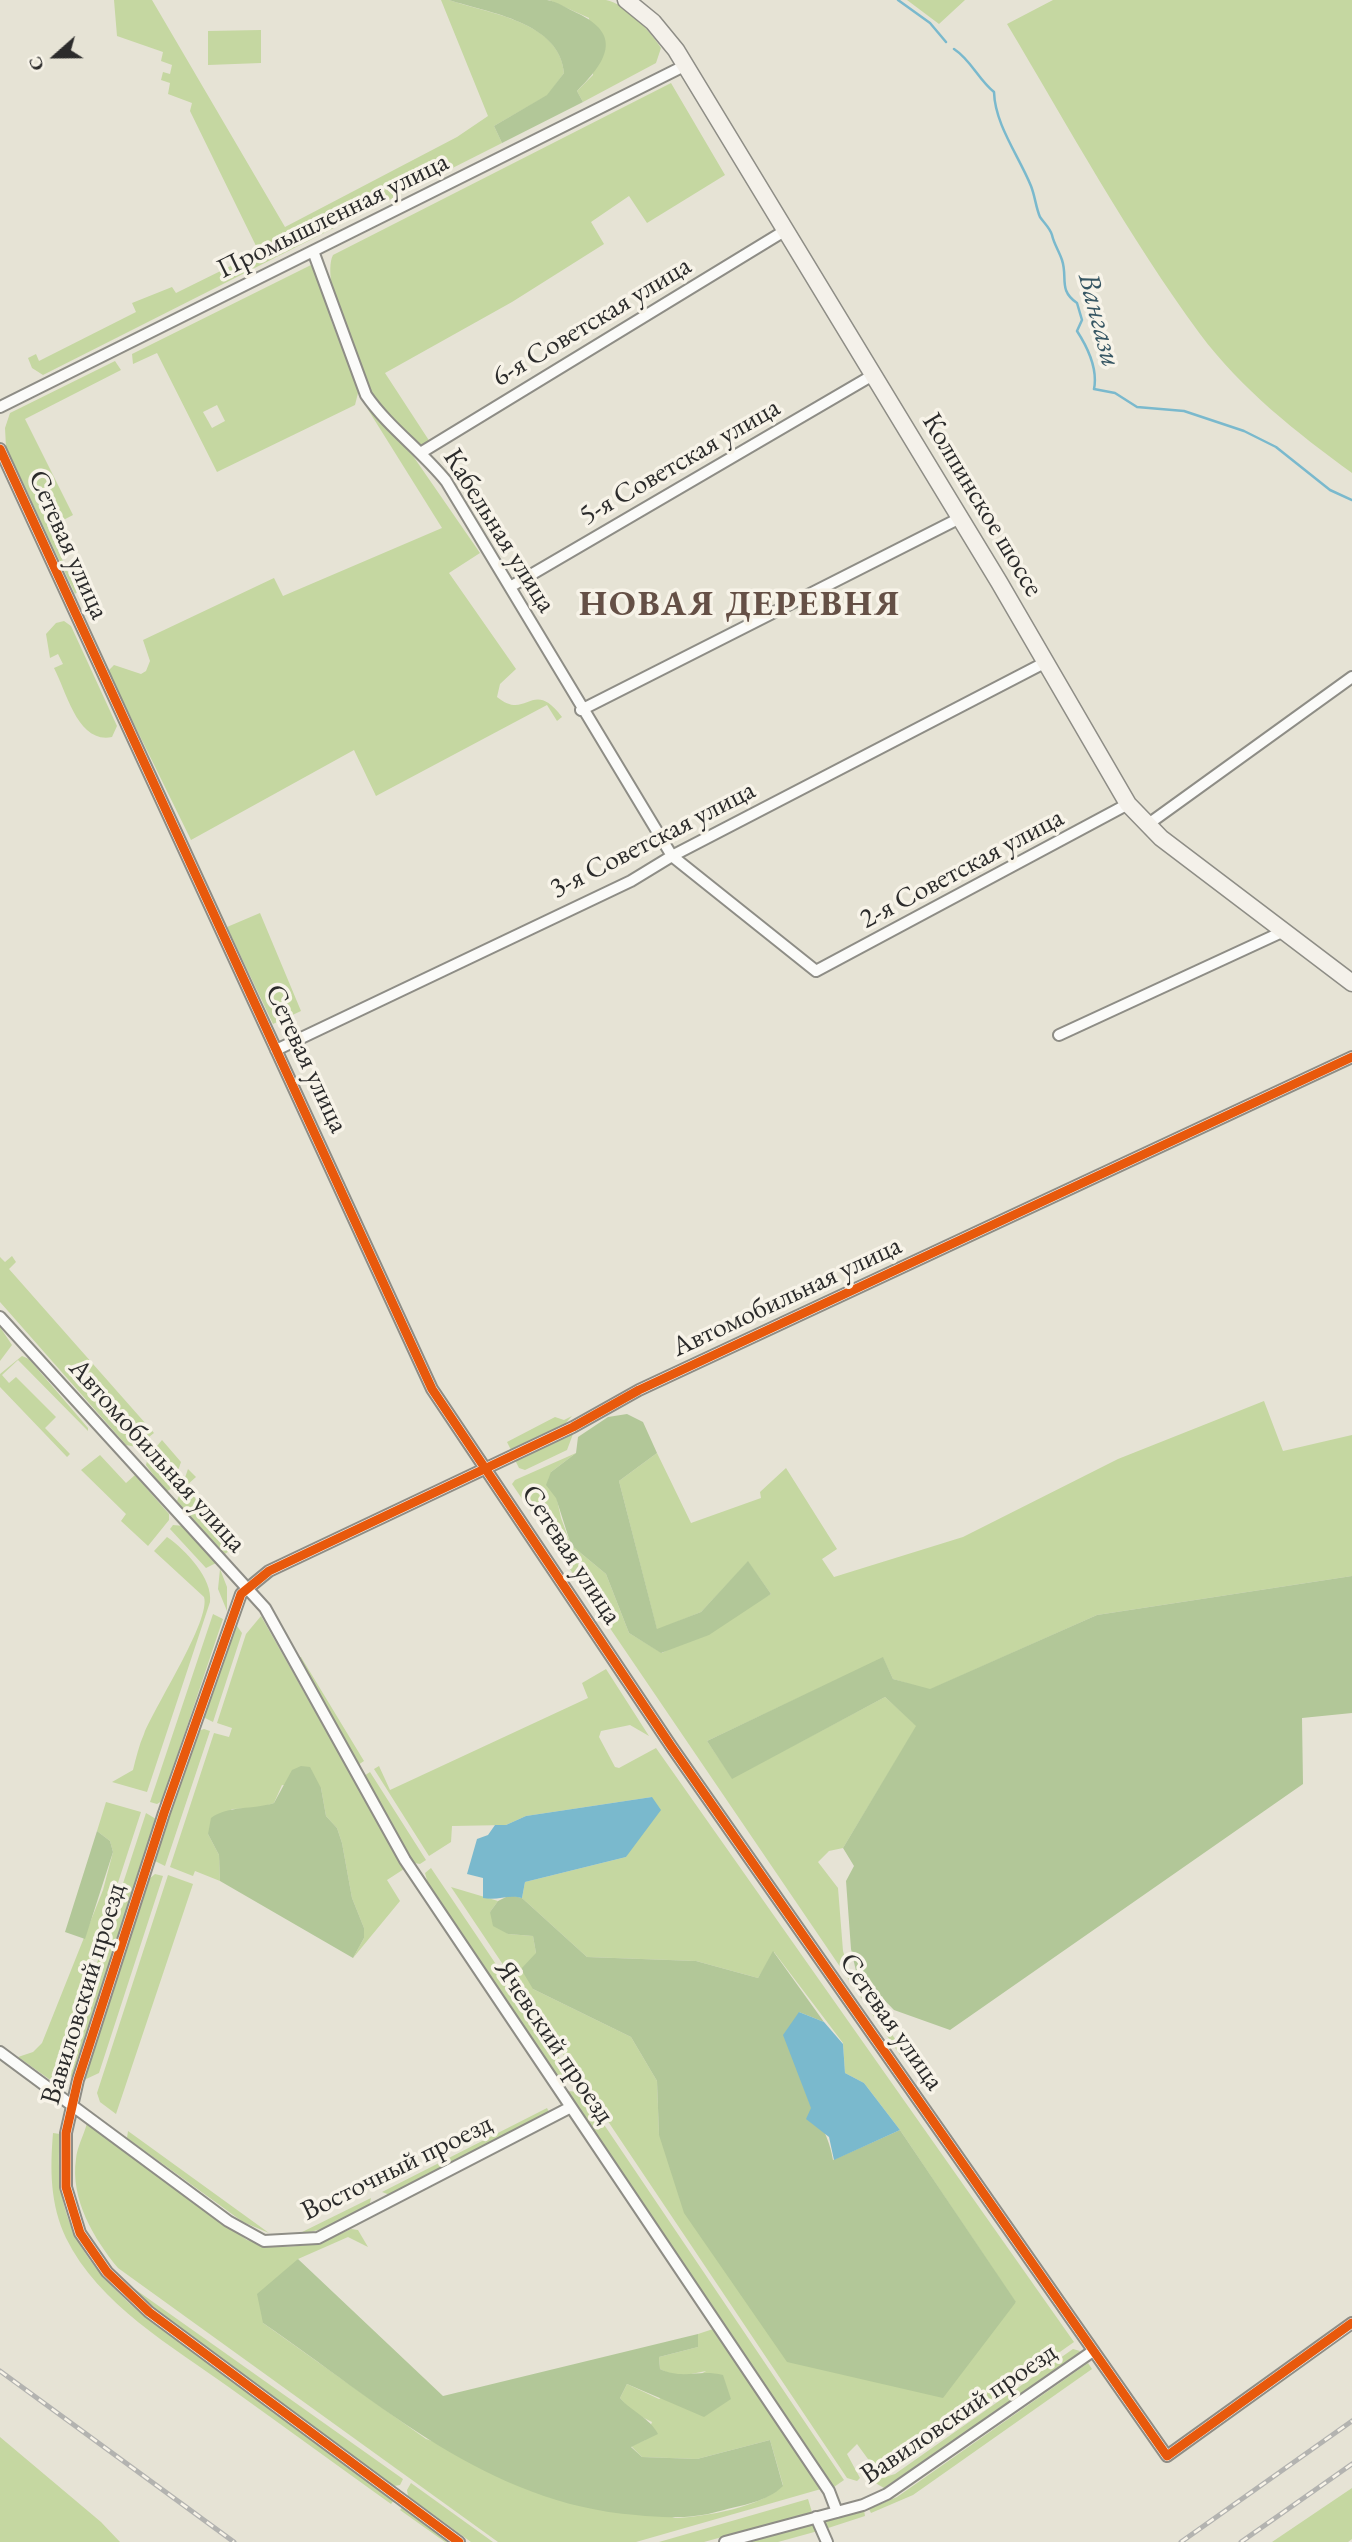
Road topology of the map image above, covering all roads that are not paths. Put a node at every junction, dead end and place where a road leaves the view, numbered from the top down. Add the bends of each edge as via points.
1 (631, 1) edge
2 (685, 65) junction
3 (786, 230) junction
4 (313, 251) junction
5 (873, 375) junction
6 (0, 407) edge
7 (0, 449) edge
8 (422, 452) junction
9 (960, 518) junction
10 (510, 587) junction
11 (1046, 662) junction
12 (1352, 677) edge
13 (581, 710) junction
14 (1128, 804) junction
15 (1146, 825) junction
16 (672, 856) junction
17 (1282, 932) junction
18 (816, 971) joint
19 (1352, 983) edge
20 (1059, 1035) dead end
21 (276, 1050) junction
22 (1352, 1057) edge
23 (0, 1317) edge
24 (485, 1468) junction
25 (248, 1588) junction
26 (0, 2052) edge
27 (71, 2103) junction
28 (571, 2107) junction
29 (1352, 2323) edge
30 (1093, 2351) junction
31 (837, 2512) junction
32 (816, 2517) junction
33 (459, 2542) edge
34 (725, 2542) edge
35 (827, 2542) edge

1 - 2 main road, Колпинское шоссе via 662,31
2 - 3 main road, Колпинское шоссе
2 - 4 street, Промышленная улица
3 - 5 main road, Колпинское шоссе
3 - 8 street, 6-я Советская улица
4 - 6 street, Промышленная улица
4 - 8 street, Кабельная улица via 366,395 377,412
5 - 9 main road, Колпинское шоссе
5 - 10 street, 5-я Советская улица
7 - 21 street, Сетевая улица
8 - 10 street, Кабельная улица via 446,481
9 - 11 main road, Колпинское шоссе
9 - 13 street
10 - 13 street, Кабельная улица
11 - 14 main road, Колпинское шоссе
11 - 16 street, 3-я Советская улица
12 - 15 street
13 - 16 street, Кабельная улица
14 - 15 main road, Колпинское шоссе
14 - 18 street, 2-я Советская улица
15 - 17 main road, Колпинское шоссе
16 - 18 street, Кабельная улица
16 - 21 street, 3-я Советская улица via 631,881
17 - 19 main road, Колпинское шоссе
17 - 20 street
21 - 24 street, Сетевая улица via 424,1375
22 - 24 street, Автомобильная улица via 651,1385
23 - 25 street, Автомобильная улица
24 - 25 street, Автомобильная улица via 269,1572
24 - 30 street, Сетевая улица via 679,1758
25 - 27 street, Вавиловский проезд via 230,1617
25 - 28 street, Ячевский проезд via 265,1608 405,1860
26 - 27 street, Восточный проезд
27 - 28 street, Восточный проезд via 246,2233 279,2242 318,2238
27 - 33 street, Вавиловский проезд via 65,2187 80,2233 107,2272 149,2312
28 - 31 street, Ячевский проезд via 829,2491
29 - 30 street, Сетевая улица via 1167,2456
30 - 31 street, Вавиловский проезд via 887,2494
31 - 32 street, Вавиловский проезд
32 - 34 street, Вавиловский проезд
32 - 35 street

